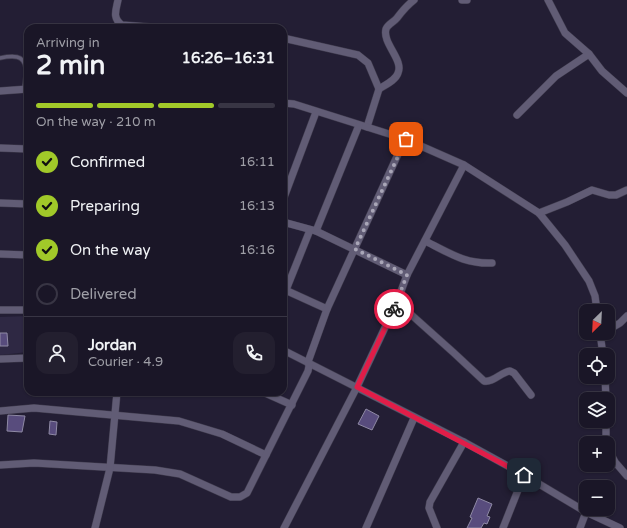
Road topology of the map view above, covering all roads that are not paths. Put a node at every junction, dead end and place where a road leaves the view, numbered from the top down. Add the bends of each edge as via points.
1 (118, 0) edge
2 (414, 0) edge
3 (462, 0) edge
4 (467, 0) edge
5 (548, 0) edge
6 (121, 24) edge
7 (287, 39) edge
8 (589, 54) junction
9 (0, 58) edge
10 (24, 62) edge
11 (24, 89) edge
12 (379, 89) junction
13 (0, 91) edge
14 (627, 93) edge
15 (287, 103) edge
16 (316, 112) junction
17 (517, 115) dead end
18 (359, 125) junction
19 (367, 127) junction
20 (406, 139) junction
21 (0, 148) edge
22 (24, 149) edge
23 (464, 165) junction
24 (287, 189) edge
25 (627, 190) edge
26 (0, 203) edge
27 (24, 204) edge
28 (539, 213) junction
29 (287, 223) edge
30 (313, 231) junction
31 (425, 241) junction
32 (355, 249) junction
33 (0, 254) edge
34 (24, 255) edge
35 (492, 263) dead end
36 (407, 275) junction
37 (287, 283) edge
38 (287, 290) edge
39 (397, 302) junction
40 (596, 304) edge
41 (326, 309) junction
42 (0, 310) edge
43 (24, 310) edge
44 (627, 316) edge
45 (615, 326) edge
46 (287, 352) edge
47 (24, 358) edge
48 (0, 359) edge
49 (308, 362) junction
50 (357, 387) junction
51 (531, 394) dead end
52 (116, 396) edge
53 (272, 396) edge
54 (292, 405) junction
55 (0, 411) edge
56 (114, 416) junction
57 (414, 418) junction
58 (464, 442) junction
59 (266, 455) junction
60 (615, 462) edge
61 (0, 465) edge
62 (110, 468) junction
63 (524, 475) junction
64 (627, 476) edge
65 (579, 508) edge
66 (584, 516) edge
67 (594, 516) edge
68 (95, 528) edge
69 (284, 528) edge
70 (366, 528) edge
71 (437, 528) edge
72 (503, 528) edge
73 (580, 528) edge
74 (620, 528) edge

1 - 6 street via 114,16
2 - 12 street via 386,29 390,46 399,64 399,72
3 - 4 street
5 - 8 street via 564,33
7 - 12 street via 358,55 368,63
8 - 14 street via 602,71
8 - 17 street via 556,76
9 - 10 lane via 16,57
11 - 13 street
12 - 19 street
15 - 16 street
16 - 18 street
16 - 24 street
18 - 19 street
18 - 30 street
19 - 20 street
20 - 23 street
20 - 32 street
21 - 22 street
23 - 28 street
23 - 31 street
25 - 28 street via 609,195 592,190
26 - 27 street
28 - 40 street via 589,281
29 - 30 street
30 - 32 street
30 - 37 street
31 - 35 street via 461,259
31 - 36 street
32 - 36 street
32 - 41 street
33 - 34 street
36 - 39 street
38 - 41 street
39 - 50 street
39 - 51 street via 484,381 489,382 510,371
41 - 49 street
42 - 43 street
44 - 45 street
46 - 49 street
47 - 48 street
49 - 50 street
49 - 54 street via 308,371
50 - 57 street
50 - 69 street
52 - 56 street
53 - 54 street
54 - 59 street
55 - 56 street via 34,408
56 - 59 street via 179,422 222,434
56 - 62 street
57 - 58 street
57 - 70 street
58 - 63 street
58 - 71 street via 430,502 429,508
59 - 62 street via 247,493 240,498 231,497 180,474
60 - 64 street
61 - 62 street via 34,463
62 - 68 street
63 - 65 street
63 - 72 street
66 - 73 street
67 - 74 street

